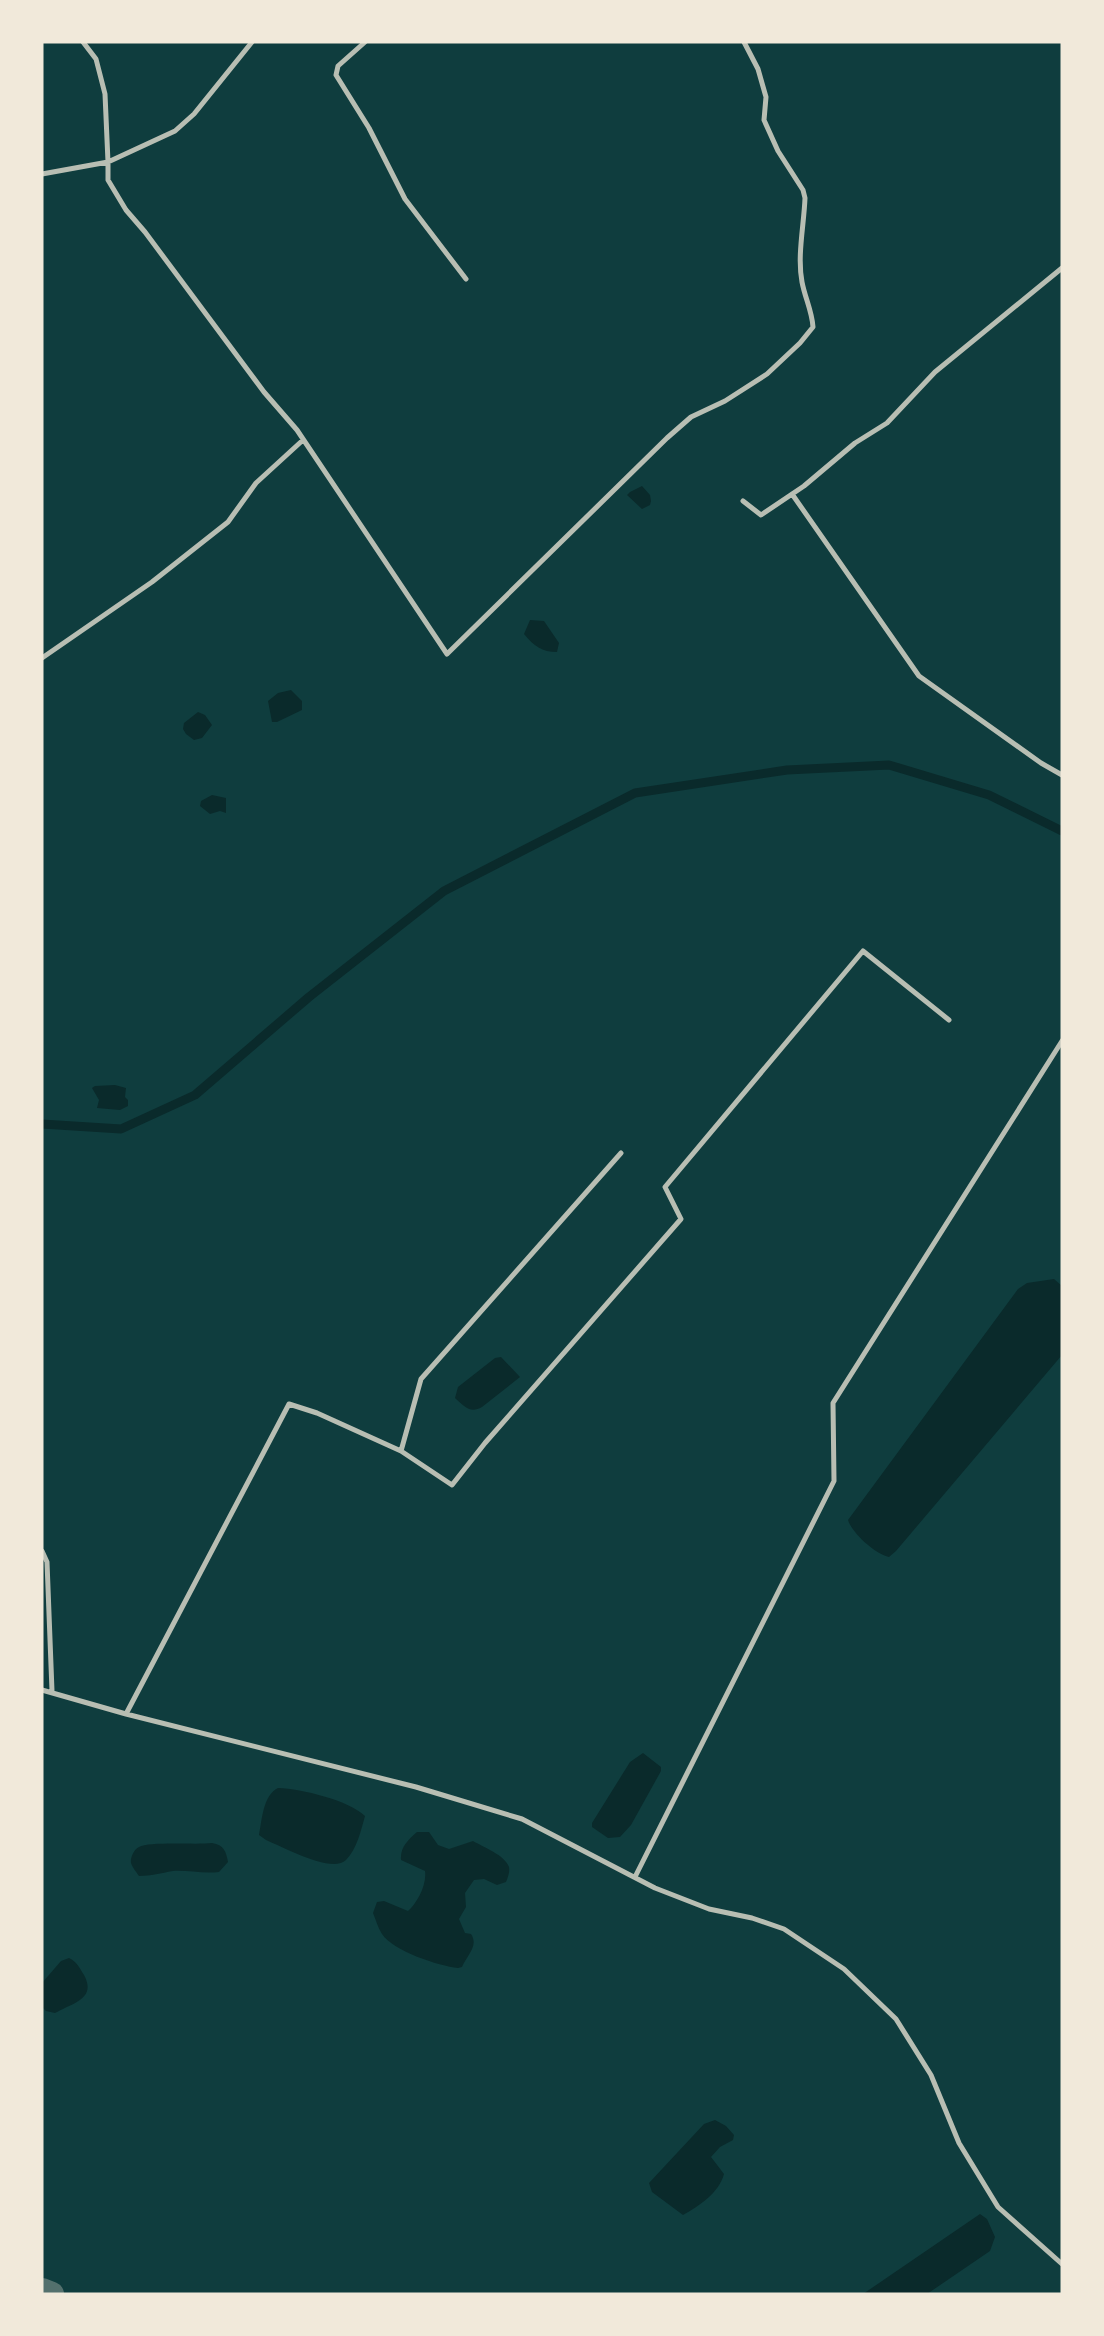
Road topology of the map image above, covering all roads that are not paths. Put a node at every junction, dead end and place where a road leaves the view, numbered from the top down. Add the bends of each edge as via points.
1 (83, 42) edge
2 (252, 42) edge
3 (365, 42) edge
4 (744, 42) edge
5 (108, 162) junction
6 (42, 174) edge
7 (1062, 268) edge
8 (466, 279) dead end
9 (303, 440) junction
10 (792, 494) junction
11 (743, 501) dead end
12 (42, 658) edge
13 (1062, 775) edge
14 (949, 1020) dead end
15 (1062, 1041) edge
16 (621, 1153) dead end
17 (401, 1451) junction
18 (42, 1551) edge
19 (42, 1690) edge
20 (52, 1691) junction
21 (126, 1714) junction
22 (635, 1877) junction
23 (1062, 2264) edge

1 - 5 street via 96,58 105,94
2 - 5 street via 194,114 175,131
3 - 8 street via 338,66 336,75 369,128 405,199
4 - 9 street via 766,97 764,120 805,198 801,265 813,327 767,375 691,417 447,654
5 - 6 street
5 - 9 street via 108,180 126,210
7 - 10 street via 935,372 887,423 855,443
9 - 12 street via 256,483 228,522 152,582
10 - 11 street via 760,514
10 - 13 street via 919,676
14 - 17 street via 863,951 665,1187 681,1219 452,1485
15 - 22 street via 832,1404 834,1481
16 - 17 street via 421,1379
17 - 21 street via 289,1404
18 - 20 street via 47,1563
19 - 20 street
20 - 21 street
21 - 22 street via 522,1819
22 - 23 street via 708,1909 784,1929 844,1969 896,2019 931,2075 959,2143 998,2206

